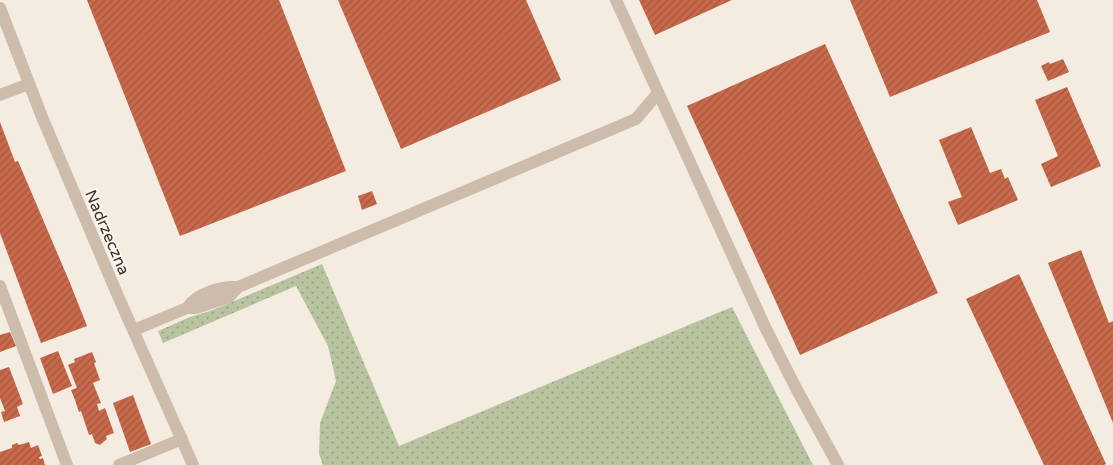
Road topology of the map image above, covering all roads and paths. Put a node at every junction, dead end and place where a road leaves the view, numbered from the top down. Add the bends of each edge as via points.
1 (616, 0) edge
2 (0, 8) edge
3 (29, 84) junction
4 (658, 92) junction
5 (0, 96) edge
6 (0, 286) edge
7 (134, 330) junction
8 (182, 439) junction
9 (67, 465) edge
10 (119, 465) edge
11 (194, 465) edge
12 (838, 465) edge

1 - 4 street
2 - 3 street, Nadrzeczna
3 - 5 street
3 - 7 street, Nadrzeczna
4 - 7 street via 636,119 238,287 225,286 193,300 187,308
4 - 12 street via 766,329
6 - 9 street
7 - 8 street, Nadrzeczna
8 - 10 street
8 - 11 street, Nadrzeczna

